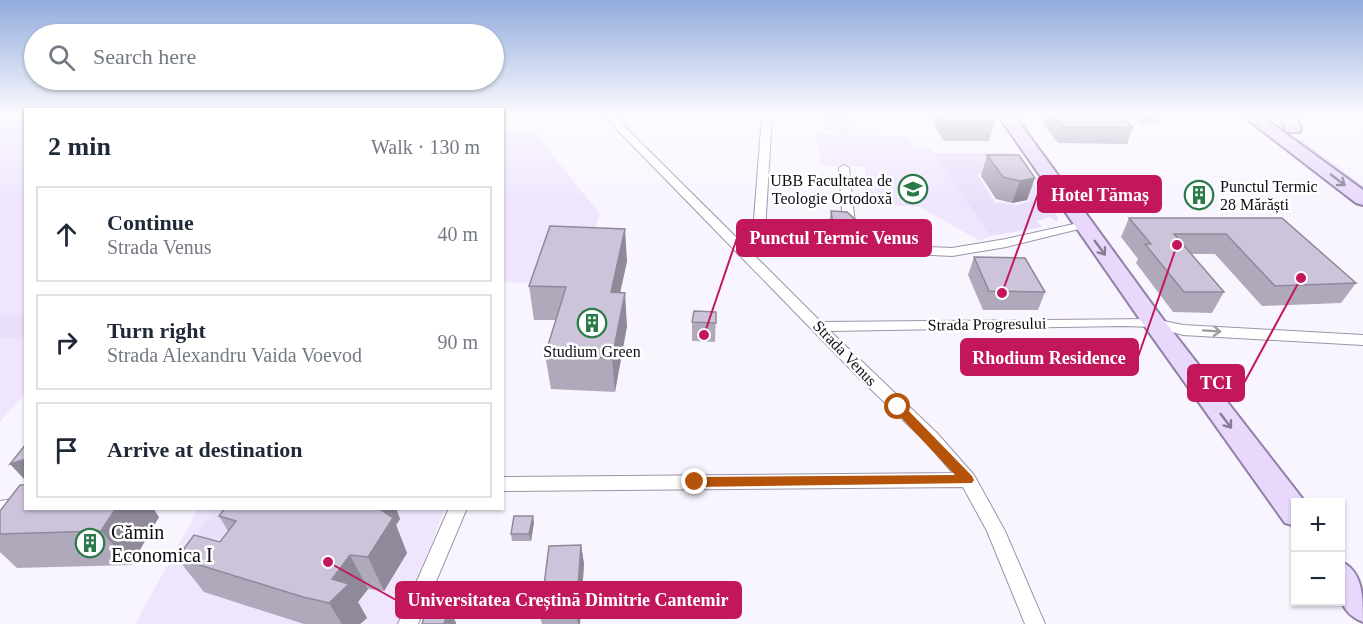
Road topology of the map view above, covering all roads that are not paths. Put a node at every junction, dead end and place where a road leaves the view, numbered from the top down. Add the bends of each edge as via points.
1 (637, 144) edge
2 (765, 144) edge
3 (1026, 144) edge
4 (1289, 144) edge
5 (1318, 144) edge
6 (844, 168) dead end
7 (1363, 180) edge
8 (1363, 199) edge
9 (1083, 225) junction
10 (746, 256) junction
11 (1154, 323) junction
12 (820, 327) junction
13 (1363, 340) edge
14 (968, 480) junction
15 (504, 484) edge
16 (24, 504) edge
17 (1291, 507) edge
18 (0, 508) edge
19 (457, 510) edge
20 (1345, 581) edge
21 (1363, 606) edge
22 (408, 624) edge
23 (1035, 624) edge

1 - 10 street, Strada Venus
2 - 10 street via 759,232 755,247
3 - 9 main road
4 -> 8 main road
5 - 7 main road
6 - 9 street via 849,225 875,248 952,252
9 -> 11 main road
10 - 12 street, Strada Venus
11 - 12 street, Strada Progresului
11 -> 13 street, Strada Progresului via 1183,330
11 -> 17 main road
12 - 14 street, Strada Venus
14 - 15 street
14 - 23 street, Strada Venus via 984,506
16 - 18 street
19 - 22 street
20 - 21 main road

